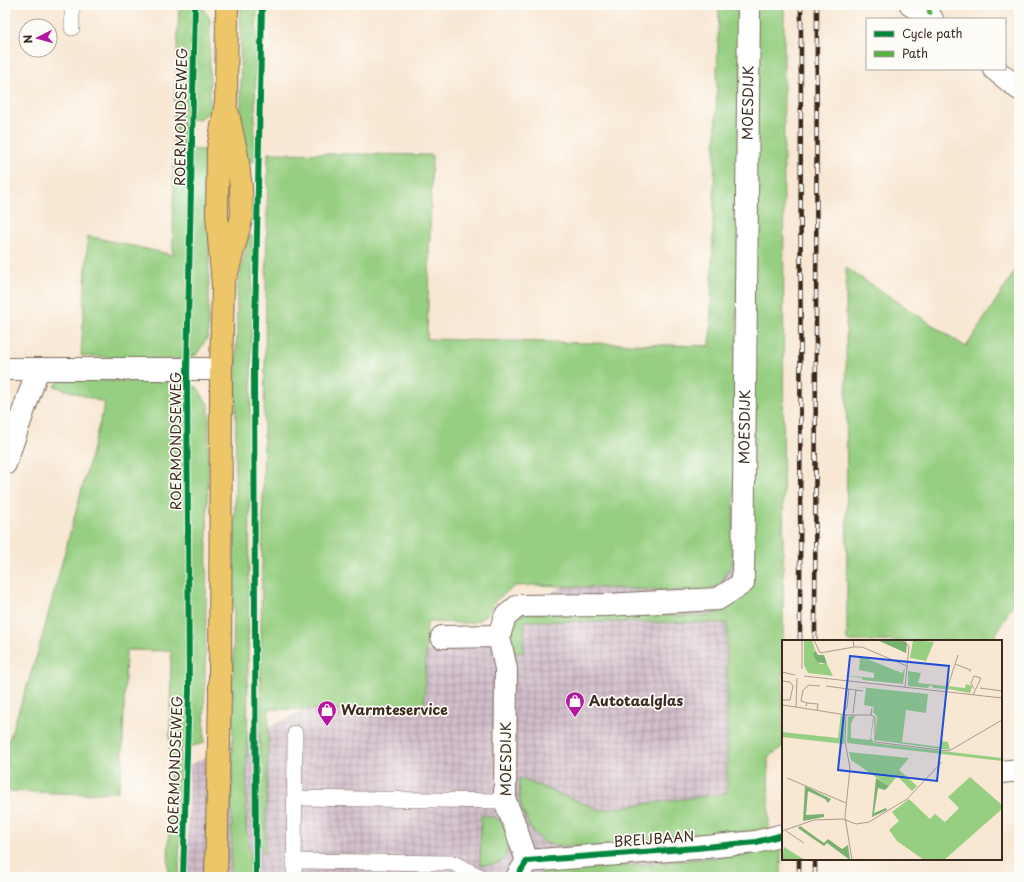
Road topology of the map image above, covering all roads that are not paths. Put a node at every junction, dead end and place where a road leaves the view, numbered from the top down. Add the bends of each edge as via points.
1 (72, 5) edge
2 (227, 5) edge
3 (749, 5) edge
4 (910, 5) edge
5 (930, 18) edge
6 (72, 28) dead end
7 (995, 70) edge
8 (1019, 89) edge
9 (5, 369) edge
10 (38, 369) junction
11 (222, 369) junction
12 (5, 464) edge
13 (442, 636) dead end
14 (499, 636) junction
15 (296, 733) dead end
16 (1019, 770) edge
17 (1002, 772) edge
18 (295, 798) junction
19 (505, 801) junction
20 (782, 835) edge
21 (294, 861) junction
22 (522, 869) edge
23 (216, 877) edge
24 (294, 877) edge
25 (481, 877) edge

1 - 6 lane
2 - 11 main road via 226,102 218,150 217,215 223,285
3 - 14 street, MOESDIJK via 743,583 718,599 606,605 518,606 505,617
4 - 5 street
7 - 8 street
9 - 10 street
10 - 11 street
10 - 12 street
11 - 23 main road
13 - 14 street
14 - 19 street, MOESDIJK via 506,669
15 - 18 lane
16 - 17 street
18 - 19 lane
18 - 21 lane
19 - 22 street, MOESDIJK via 514,823
20 - 22 street, BREIJBAAN via 756,842
21 - 24 lane
21 - 25 lane via 453,863

